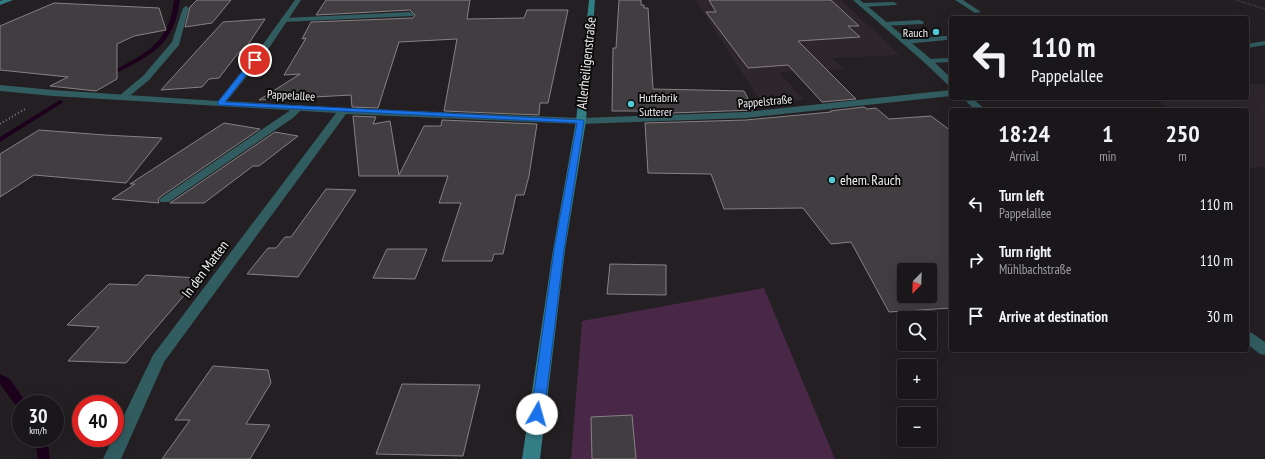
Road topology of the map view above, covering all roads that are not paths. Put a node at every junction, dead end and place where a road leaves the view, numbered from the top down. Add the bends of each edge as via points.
1 (10, 0) edge
2 (298, 0) edge
3 (592, 0) edge
4 (958, 0) edge
5 (0, 3) edge
6 (859, 3) edge
7 (894, 4) dead end
8 (186, 8) dead end
9 (977, 12) dead end
10 (410, 14) dead end
11 (284, 20) junction
12 (920, 22) dead end
13 (884, 24) junction
14 (944, 38) dead end
15 (906, 42) junction
16 (1265, 43) edge
17 (1249, 46) edge
18 (949, 60) edge
19 (928, 61) junction
20 (949, 81) edge
21 (0, 88) edge
22 (949, 93) edge
23 (123, 97) junction
24 (969, 100) edge
25 (220, 104) junction
26 (298, 108) junction
27 (978, 108) edge
28 (343, 111) junction
29 (581, 121) junction
30 (165, 200) dead end
31 (1249, 338) edge
32 (1265, 350) edge
33 (112, 459) edge
34 (531, 459) edge

1 - 5 street
2 - 11 street
3 - 29 street, Allerheiligenstraße
4 - 9 street
6 - 7 street
6 - 13 street
8 - 23 street via 176,43 146,78
10 - 11 street
11 - 25 street
12 - 13 street
13 - 15 street
14 - 15 street
15 - 19 street
16 - 17 street
18 - 19 street
19 - 20 street
21 - 23 street, Pappelallee
22 - 29 street, Pappelstraße via 746,115
23 - 25 street, Pappelallee
24 - 27 street
25 - 26 street, Pappelallee
26 - 28 street, Pappelallee
26 - 30 street via 290,116
28 - 29 street, Pappelallee
28 - 33 street, In den Matten via 158,359
29 - 34 street, Allerheiligenstraße via 559,250
31 - 32 street

